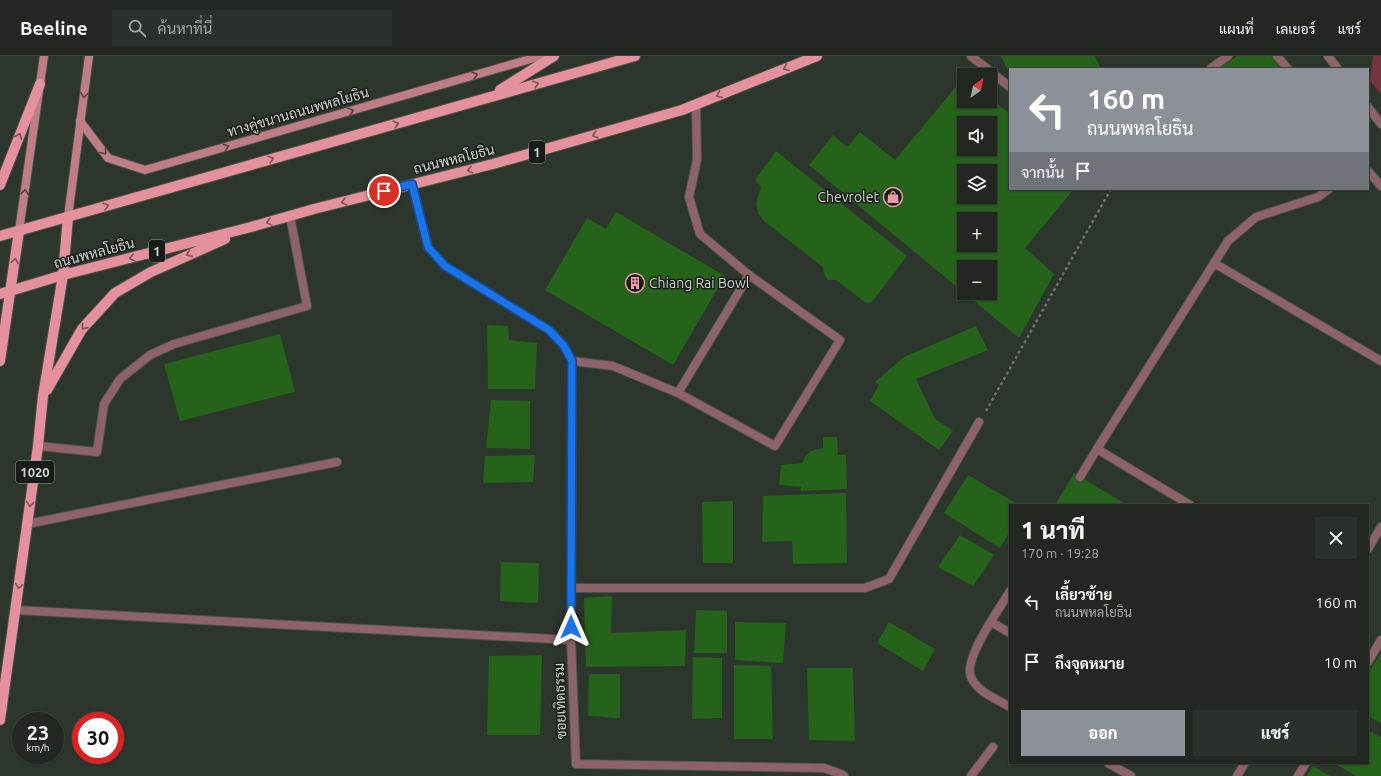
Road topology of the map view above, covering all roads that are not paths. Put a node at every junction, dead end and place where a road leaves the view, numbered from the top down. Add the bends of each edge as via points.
1 (44, 56) edge
2 (89, 56) edge
3 (541, 56) edge
4 (554, 56) edge
5 (634, 56) edge
6 (817, 56) edge
7 (971, 56) edge
8 (1228, 56) edge
9 (1277, 56) edge
10 (1328, 56) edge
11 (1211, 68) edge
12 (1287, 68) edge
13 (1337, 68) edge
14 (40, 84) junction
15 (1009, 86) edge
16 (490, 97) junction
17 (696, 104) junction
18 (1369, 108) edge
19 (80, 121) junction
20 (1381, 124) edge
21 (1369, 172) edge
22 (412, 184) junction
23 (0, 185) edge
24 (1381, 186) edge
25 (1328, 190) edge
26 (290, 216) junction
27 (68, 217) junction
28 (251, 227) junction
29 (20, 231) junction
30 (0, 236) edge
31 (1214, 263) junction
32 (63, 275) junction
33 (749, 275) junction
34 (5, 292) edge
35 (0, 361) edge
36 (572, 361) junction
37 (1381, 361) edge
38 (678, 393) junction
39 (44, 396) junction
40 (980, 422) road end
41 (38, 446) junction
42 (1097, 449) junction
43 (337, 462) dead end
44 (1080, 477) dead end
45 (1188, 504) edge
46 (27, 524) junction
47 (1381, 527) edge
48 (1369, 547) edge
49 (571, 588) junction
50 (1009, 593) edge
51 (15, 610) junction
52 (991, 622) junction
53 (1009, 632) edge
54 (571, 640) junction
55 (1381, 640) edge
56 (1369, 660) edge
57 (1009, 706) edge
58 (0, 720) edge
59 (994, 747) dead end
60 (1110, 764) edge
61 (1242, 764) edge
62 (1305, 764) edge
63 (844, 776) edge
64 (971, 776) edge
65 (1131, 776) edge
66 (1238, 776) edge
67 (1298, 776) edge

1 - 14 main road
2 -> 19 main road
19 -> 3 main road, ทางคู่ขนานถนนพหลโยธิน via 108,158 145,170
4 - 16 main road
16 -> 5 main road
6 -> 17 main road, ถนนพหลโยธิน / 1
7 - 15 street
8 - 11 street
9 - 12 street
10 - 13 street
23 -> 14 main road
29 -> 14 main road
27 -> 16 main road
17 -> 22 main road, ถนนพหลโยธิน / 1 via 501,162
17 - 33 street via 697,160 689,197 700,234
18 - 20 street
19 - 27 main road
21 - 24 street
22 -> 26 main road, ถนนพหลโยธิน / 1
22 - 36 street via 428,247 445,266 549,330 564,346
25 - 31 street via 1318,197 1256,216 1228,240
26 -> 28 main road, ถนนพหลโยธิน / 1
26 - 41 street via 307,306 174,344 150,355 120,379 104,404 97,452
27 - 29 main road
27 - 32 main road, 1020
28 -> 32 main road, ถนนพหลโยธิน / 1
28 -> 39 main road via 151,272 115,293 82,328
29 - 30 main road
34 -> 29 main road
31 - 37 street
31 - 42 street
32 - 34 main road, ถนนพหลโยธิน / 1
32 - 39 main road, 1020
33 - 38 street
33 - 38 street via 840,340 775,446
34 - 35 main road
36 - 38 street via 613,366
36 - 49 street, ซอยเทิดธรรม
39 - 41 main road, 1020
40 - 49 street via 889,579 865,588
41 -> 46 main road, 1020
42 - 44 street
42 - 45 street
43 - 46 street
46 -> 51 main road, 1020
47 - 48 street
49 - 54 street, ซอยเทิดธรรม
50 - 52 street
51 - 54 street
51 - 58 main road, 1020
52 - 53 street
52 - 57 street via 973,654 969,666 971,677 980,690
54 - 63 street, ซอยเทิดธรรม via 576,764 824,768
55 - 56 street
59 - 64 street
60 - 65 street
61 - 66 street
62 - 67 street

